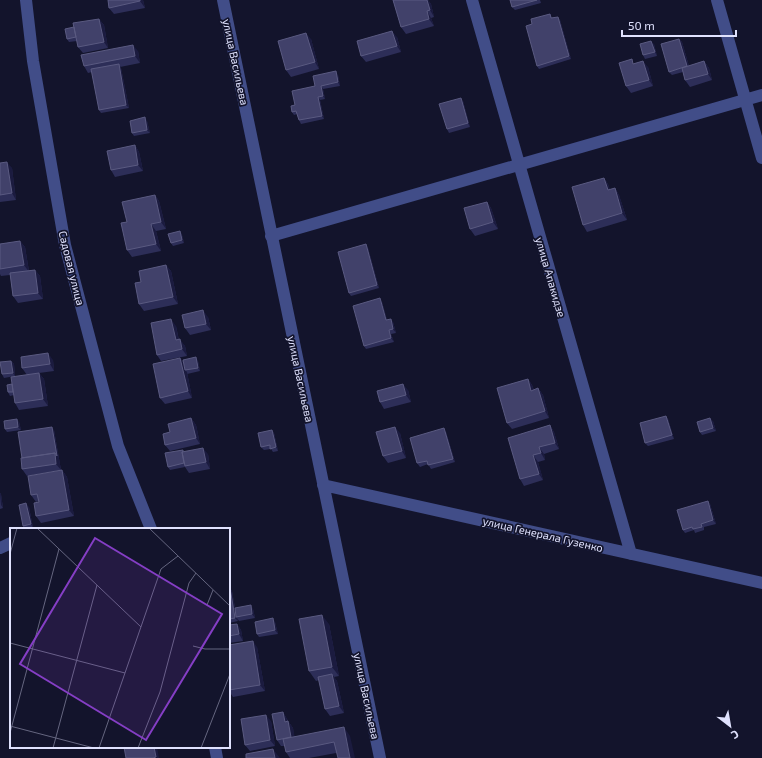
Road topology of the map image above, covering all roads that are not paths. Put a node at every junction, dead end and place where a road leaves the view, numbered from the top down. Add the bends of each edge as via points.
1 (26, 0) edge
2 (223, 0) edge
3 (472, 0) edge
4 (717, 0) edge
5 (762, 95) edge
6 (745, 100) junction
7 (762, 158) edge
8 (518, 165) junction
9 (271, 236) junction
10 (323, 485) junction
11 (150, 528) edge
12 (10, 544) edge
13 (0, 548) edge
14 (631, 554) junction
15 (762, 583) edge
16 (215, 748) edge
17 (217, 758) edge
18 (380, 758) edge

1 - 11 street, Садовая улица via 33,61 65,245 118,446
2 - 9 street, улица Васильева
3 - 8 street, улица Апакидзе
4 - 6 street
5 - 6 street
6 - 7 street
6 - 8 street
8 - 9 street
8 - 14 street, улица Апакидзе
9 - 10 street, улица Васильева
10 - 14 street, улица Генерала Гузенко
10 - 18 street, улица Васильева
12 - 13 street
14 - 15 street, улица Генерала Гузенко
16 - 17 street

